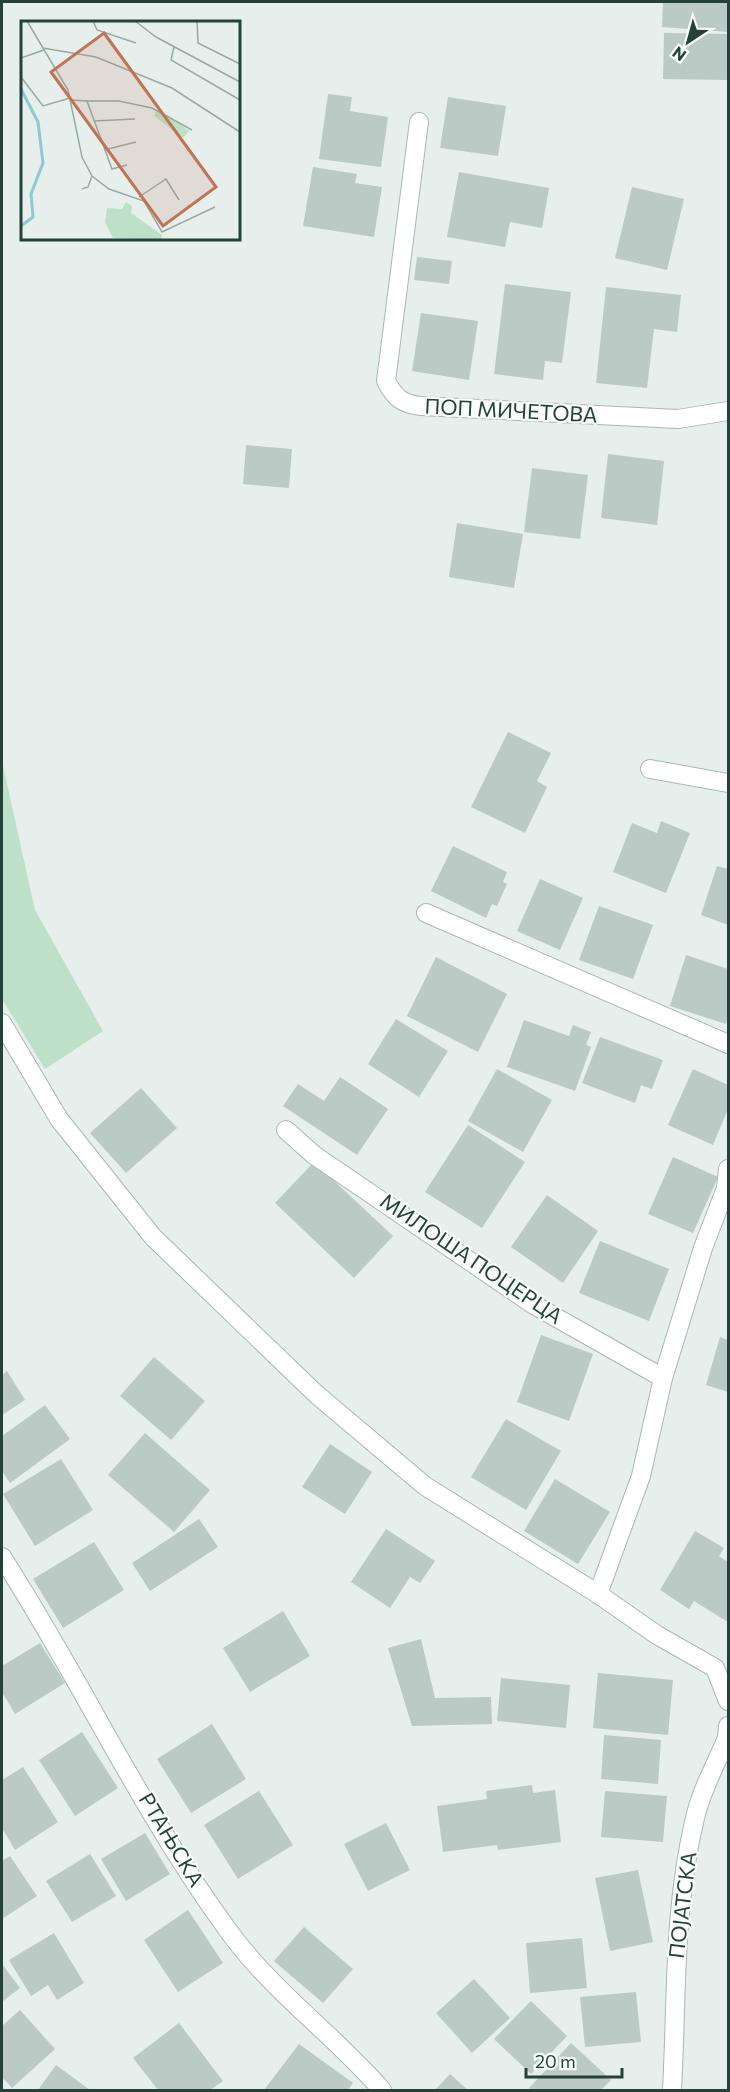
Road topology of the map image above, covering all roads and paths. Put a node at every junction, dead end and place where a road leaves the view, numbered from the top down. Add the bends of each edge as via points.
1 (419, 122) dead end
2 (729, 411) edge
3 (650, 769) dead end
4 (729, 783) edge
5 (426, 913) dead end
6 (2, 1023) edge
7 (729, 1044) edge
8 (286, 1130) dead end
9 (729, 1169) edge
10 (663, 1378) junction
11 (2, 1557) edge
12 (598, 1594) junction
13 (729, 1701) edge
14 (728, 1734) edge
15 (382, 2091) edge
16 (672, 2091) edge

1 - 2 street, ПОП МИЧЕТОВА via 386,381 393,394 405,405 657,418 678,419
3 - 4 street
5 - 7 street
6 - 12 street via 59,1119 153,1237 308,1386 425,1486
8 - 10 street, МИЛОША ПОЦЕРЦА via 314,1155 534,1305
9 - 10 street
10 - 12 street via 641,1476
11 - 15 street, РТАЊСКА via 179,1858 233,1937 270,1983
12 - 13 street via 657,1635 715,1668
14 - 16 street, ПОЈАТСКА via 695,1816 681,1899

